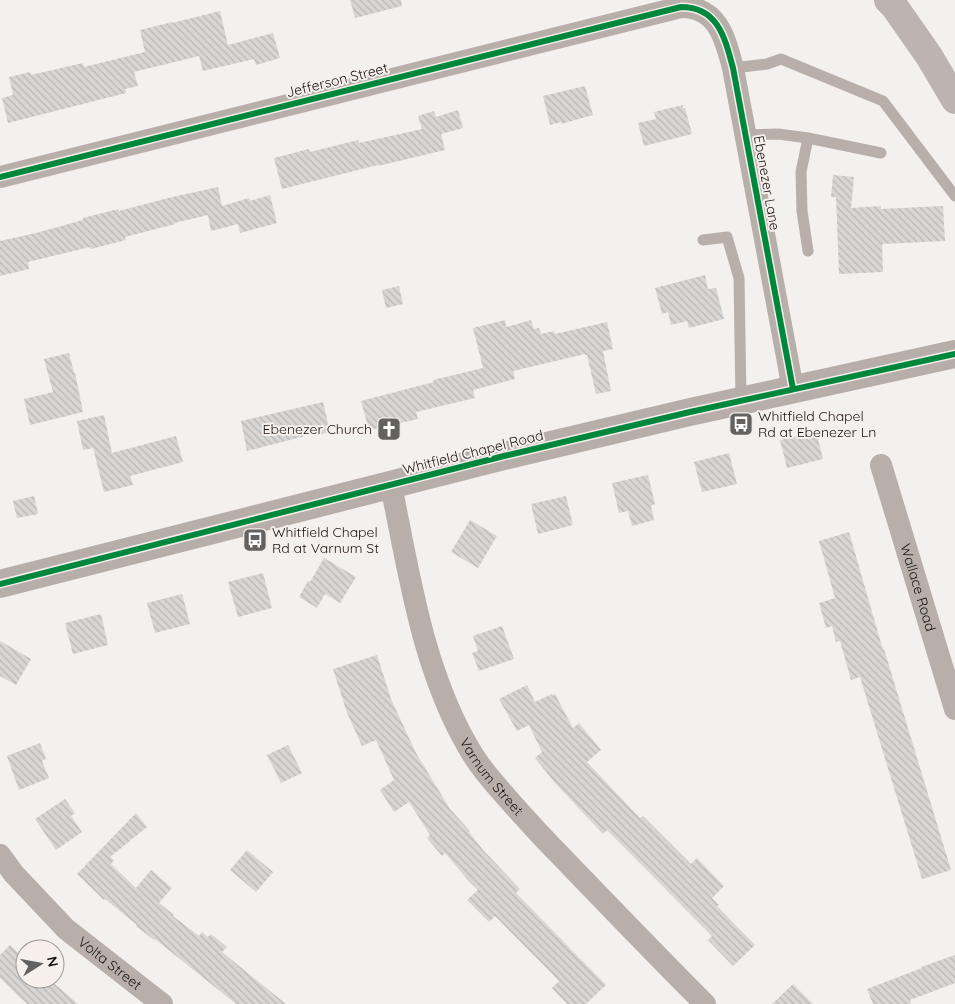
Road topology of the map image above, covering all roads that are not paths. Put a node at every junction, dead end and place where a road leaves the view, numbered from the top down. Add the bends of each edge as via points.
1 (888, 0) edge
2 (681, 7) joint
3 (733, 68) junction
4 (955, 100) edge
5 (746, 135) junction
6 (808, 138) junction
7 (881, 153) dead end
8 (0, 177) edge
9 (955, 196) edge
10 (703, 240) dead end
11 (808, 250) dead end
12 (955, 354) edge
13 (793, 389) junction
14 (741, 401) junction
15 (881, 465) dead end
16 (391, 485) junction
17 (0, 584) edge
18 (955, 709) edge
19 (0, 855) edge
20 (162, 1004) edge
21 (705, 1004) edge

1 - 4 highway via 929,56
2 - 3 street, Ebenezer Lane via 696,9 716,22
2 - 8 street, Jefferson Street
3 - 5 street, Ebenezer Lane
3 - 9 lane via 781,59 883,101
5 - 6 lane via 778,134
5 - 13 street, Ebenezer Lane
6 - 7 lane
6 - 11 lane via 801,172
10 - 14 lane via 727,238 739,278
12 - 13 street, Whitfield Chapel Road
13 - 14 street, Whitfield Chapel Road
14 - 16 street, Whitfield Chapel Road
15 - 18 street, Wallace Road
16 - 17 street, Whitfield Chapel Road
16 - 21 street, Varnum Street via 410,583 433,668 466,745 491,780 538,832
19 - 20 street, Volta Street via 66,929

